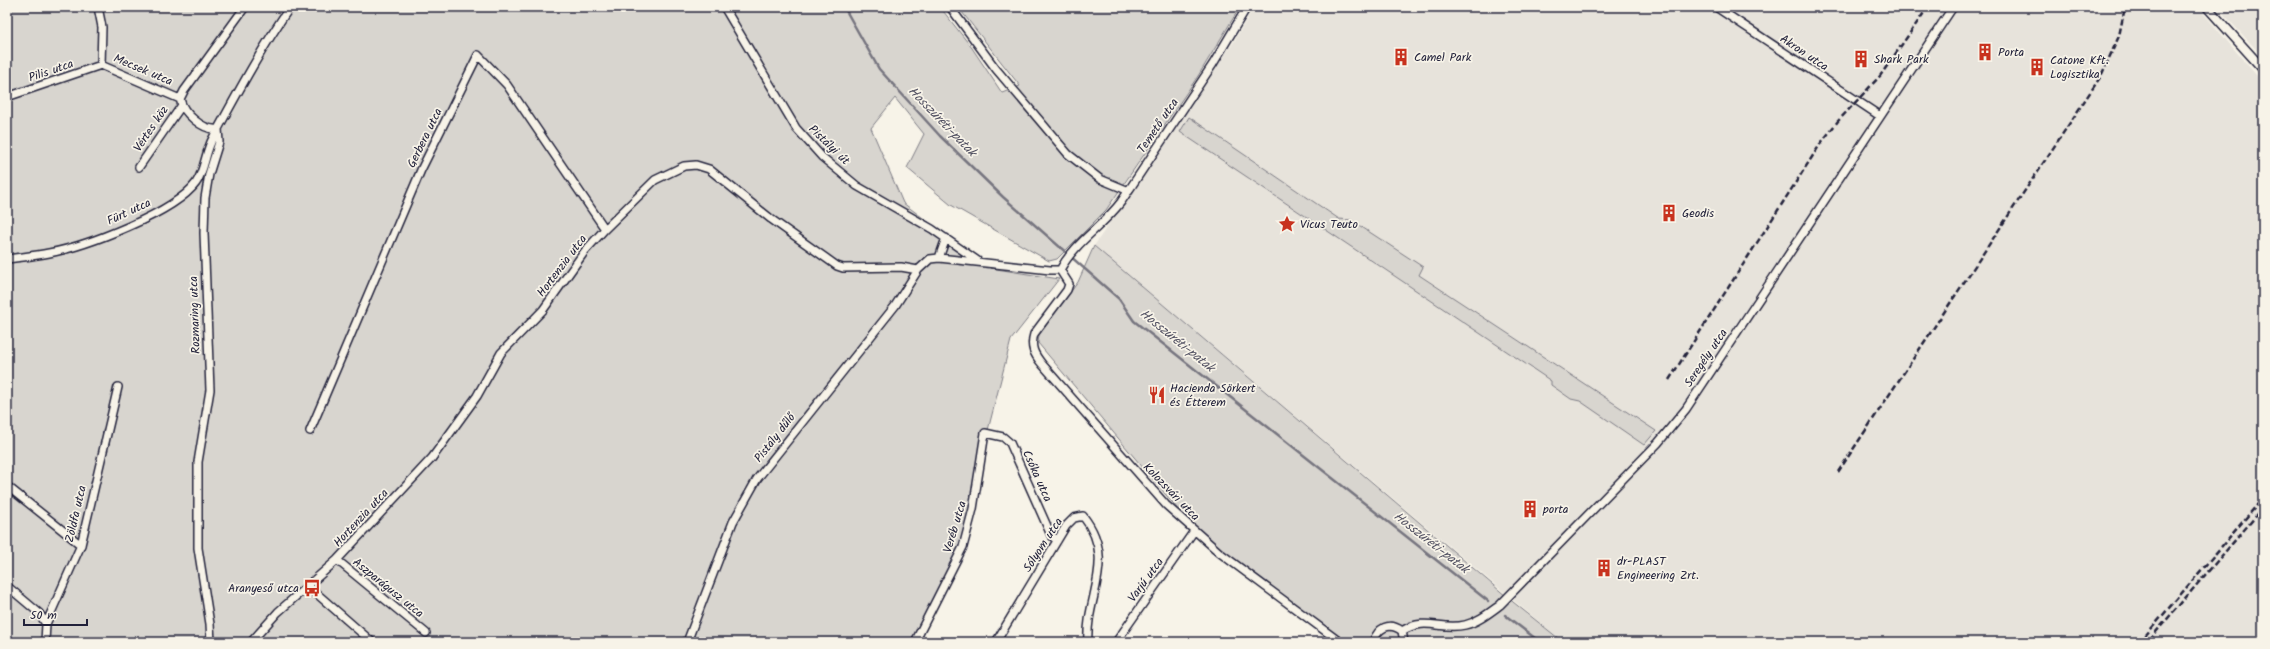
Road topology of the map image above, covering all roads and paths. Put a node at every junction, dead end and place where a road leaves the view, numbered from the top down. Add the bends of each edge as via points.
1 (98, 7) edge
2 (245, 7) edge
3 (290, 7) edge
4 (724, 7) edge
5 (950, 7) edge
6 (1247, 7) edge
7 (1716, 7) edge
8 (1953, 7) edge
9 (2207, 7) edge
10 (101, 64) junction
11 (2263, 69) edge
12 (7, 97) edge
13 (181, 102) junction
14 (1880, 116) junction
15 (218, 129) junction
16 (139, 167) dead end
17 (1129, 191) junction
18 (605, 229) junction
19 (946, 238) junction
20 (939, 258) junction
21 (7, 259) edge
22 (978, 261) junction
23 (918, 270) junction
24 (1060, 270) junction
25 (118, 387) dead end
26 (310, 431) dead end
27 (986, 433) joint
28 (7, 486) edge
29 (1194, 531) junction
30 (1057, 541) junction
31 (81, 546) junction
32 (337, 560) junction
33 (7, 586) edge
34 (308, 586) junction
35 (46, 624) junction
36 (1402, 631) junction
37 (426, 633) dead end
38 (45, 642) edge
39 (211, 642) edge
40 (251, 642) edge
41 (372, 642) edge
42 (687, 642) edge
43 (915, 642) edge
44 (996, 642) edge
45 (1088, 642) edge
46 (1116, 642) edge
47 (1340, 642) edge
48 (1373, 642) edge
49 (1404, 642) edge

1 - 10 street, Mecsek utca via 103,39
2 - 13 street, Vértes köz via 184,91
3 - 15 street, Rozmaring utca via 231,103
4 - 19 street, Pistályi út via 805,140 857,186
5 - 17 street via 992,64 1068,154 1100,179
6 - 17 street, Temető utca via 1213,64
7 - 14 street, Akron utca
8 - 14 street, Seregély utca
9 - 11 street
10 - 12 street, Pilis utca
10 - 13 street, Mecsek utca
13 - 15 street, Mecsek utca via 200,123 212,130
13 - 16 street, Vértes köz
14 - 36 street, Seregély utca via 1686,409 1658,443 1500,605 1465,625 1424,623
15 - 21 street, Fürt utca via 196,182 177,201 111,233 50,253
15 - 39 street, Rozmaring utca via 219,142 205,198 210,390 198,462 198,548
17 - 24 street, Temető utca via 1104,222 1065,259
18 - 23 street, Hortenzia utca via 655,180 684,166 702,166 709,168 771,219 837,266 900,267
18 - 26 street, Gerbera utca via 507,85 478,55 421,170
18 - 32 street, Hortenzia utca via 585,251 543,310 501,353 477,396 432,458
19 - 20 street
19 - 22 street, Pistályi út
20 - 22 street
20 - 23 street via 930,259
22 - 24 street
23 - 42 street, Pistály dűlő via 888,315 757,479 733,522
24 - 29 street, Kolozsvári utca via 1069,284 1031,343 1036,357 1166,505
25 - 31 street, Zöldfa utca
27 - 30 street, Csóka utca via 1003,437 1010,443 1051,535
27 - 43 street, Veréb utca via 973,509 963,547
28 - 31 street
29 - 46 street, Varjú utca
29 - 47 street, Kolozsvári utca
30 - 44 street, Sólyom utca
30 - 45 street, Sólyom utca via 1074,518 1083,516 1092,528 1098,551 1099,580
31 - 35 street, Zöldfa utca
32 - 34 street, Hortenzia utca
32 - 37 street, Aszparágusz utca
33 - 35 street via 39,613
34 - 40 street, Hortenzia utca via 278,612
34 - 41 street
35 - 38 street, Zöldfa utca
36 - 48 street via 1394,626 1385,626 1378,631
36 - 49 street

